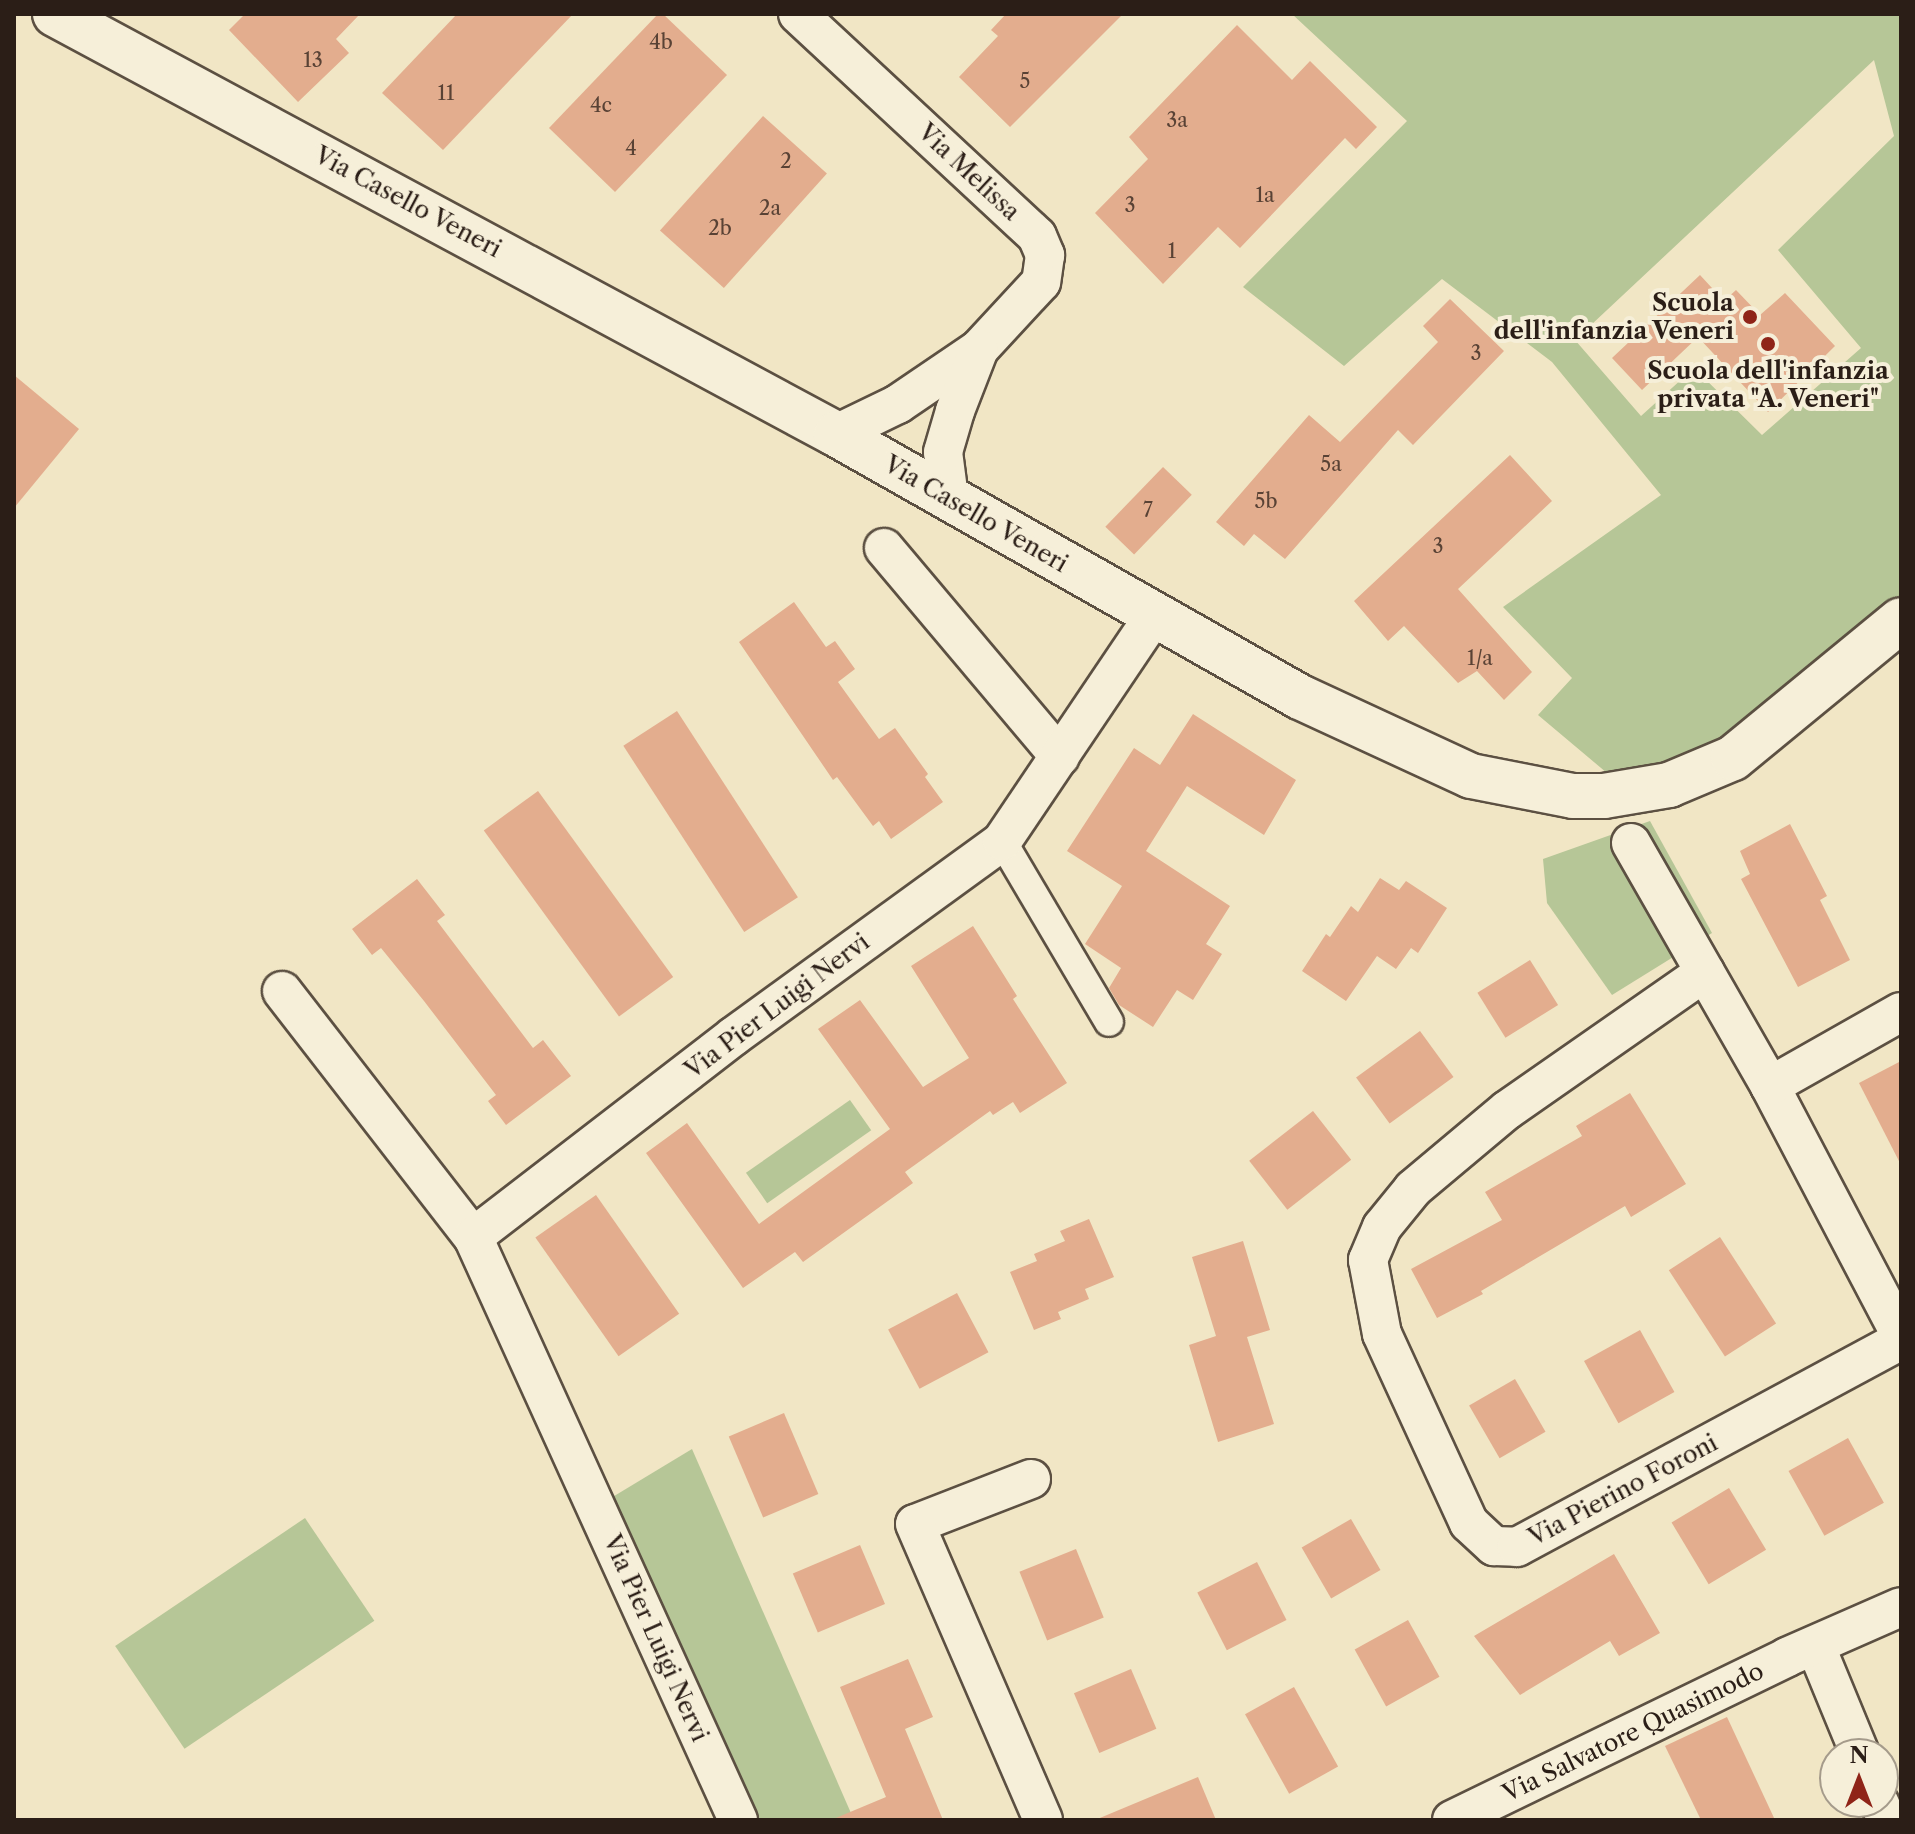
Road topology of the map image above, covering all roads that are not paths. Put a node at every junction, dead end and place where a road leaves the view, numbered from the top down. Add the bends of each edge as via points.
1 (55, 14) edge
2 (798, 14) edge
3 (979, 349) junction
4 (836, 434) junction
5 (949, 498) junction
6 (884, 548) dead end
7 (1154, 616) junction
8 (1901, 620) edge
9 (1060, 757) junction
10 (1002, 841) junction
11 (1631, 843) dead end
12 (1705, 972) junction
13 (282, 991) dead end
14 (1901, 1012) edge
15 (1109, 1022) dead end
16 (1770, 1086) junction
17 (473, 1237) junction
18 (1901, 1338) edge
19 (1031, 1479) dead end
20 (1901, 1607) edge
21 (1816, 1647) junction
22 (1853, 1738) edge
23 (738, 1820) edge
24 (1043, 1820) edge
25 (1452, 1820) edge

1 - 4 street, Via Casello Veneri
2 - 3 street, Via Melissa via 1037,236 1045,255 1041,282
3 - 4 street, Via Melissa via 898,404
3 - 5 street, Via Melissa via 943,452
4 - 5 street, Via Casello Veneri
5 - 7 street, Via Casello Veneri
6 - 9 street
7 - 8 street, Via Casello Veneri via 1300,697 1471,776 1573,796 1669,785 1733,758
7 - 9 street, Via Pier Luigi Nervi
9 - 10 street, Via Pier Luigi Nervi
10 - 15 street
10 - 17 street, Via Pier Luigi Nervi via 734,1036
11 - 12 street
12 - 16 street
12 - 18 street, Via Pierino Foroni via 1507,1110 1413,1189 1382,1227 1368,1260 1382,1334 1469,1523 1494,1546 1517,1547
13 - 17 street, Via Pier Luigi Nervi
14 - 16 street
16 - 18 street
17 - 23 street, Via Pier Luigi Nervi
19 - 24 street via 915,1524
20 - 21 street, Via Salvatore Quasimodo
21 - 22 street
21 - 25 street, Via Salvatore Quasimodo

